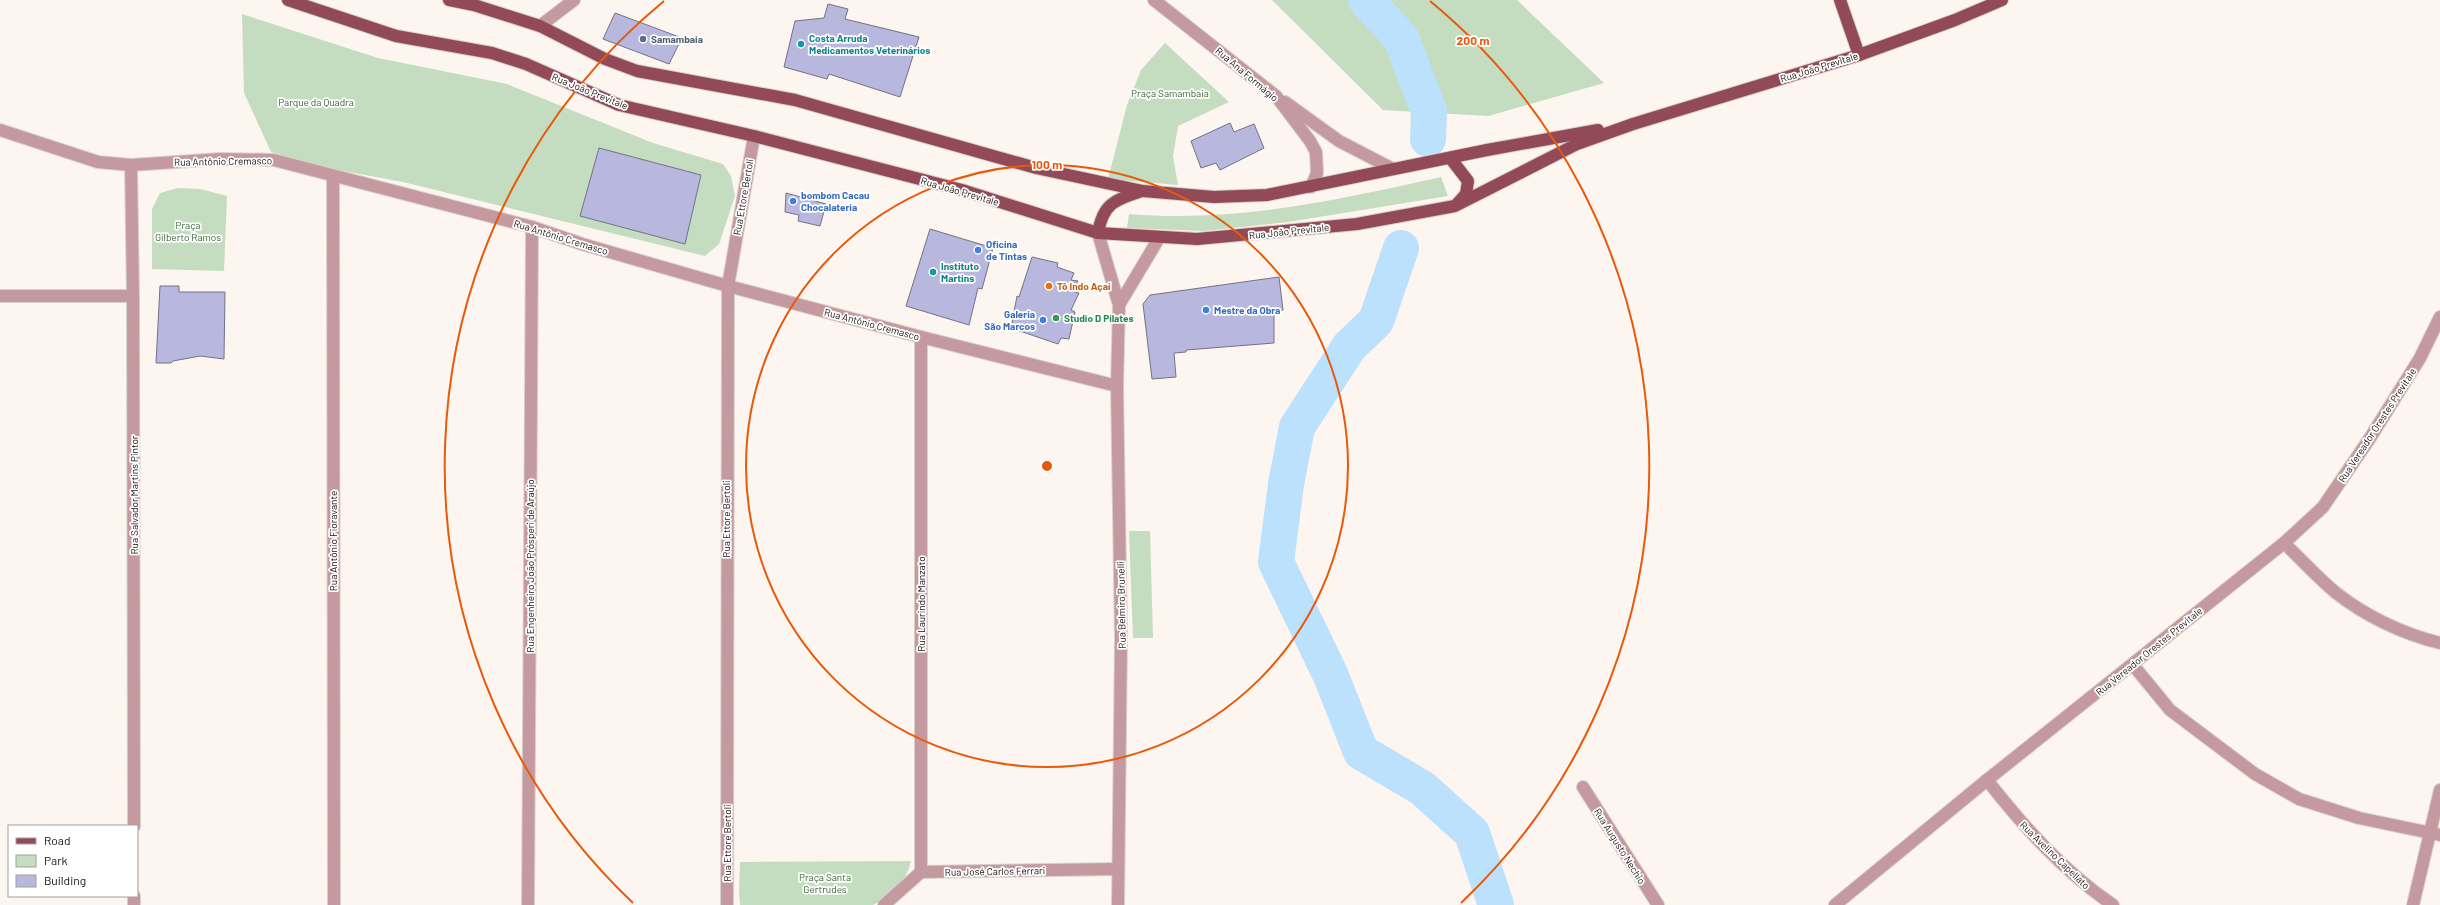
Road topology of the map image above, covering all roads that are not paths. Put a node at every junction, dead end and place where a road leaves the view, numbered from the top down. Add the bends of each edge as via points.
1 (288, 0) edge
2 (449, 0) edge
3 (574, 0) edge
4 (1154, 0) edge
5 (1840, 0) edge
6 (2002, 0) edge
7 (540, 26) junction
8 (1859, 54) junction
9 (1276, 96) junction
10 (1633, 124) junction
11 (0, 130) edge
12 (754, 136) junction
13 (1451, 159) junction
14 (131, 165) junction
15 (1393, 169) junction
16 (333, 177) junction
17 (1311, 187) junction
18 (1143, 191) junction
19 (1455, 206) junction
20 (532, 227) junction
21 (1098, 234) junction
22 (1159, 238) junction
23 (728, 286) junction
24 (0, 296) edge
25 (133, 296) junction
26 (1119, 305) junction
27 (2440, 318) edge
28 (2440, 336) edge
29 (921, 337) junction
30 (2420, 358) junction
31 (1117, 386) junction
32 (2284, 543) junction
33 (2440, 643) edge
34 (2133, 665) junction
35 (1986, 780) junction
36 (1583, 787) dead end
37 (2440, 790) edge
38 (134, 825) edge
39 (2435, 834) edge
40 (1118, 869) junction
41 (921, 872) junction
42 (1841, 903) edge
43 (334, 905) edge
44 (528, 905) edge
45 (727, 905) edge
46 (884, 905) edge
47 (1118, 905) edge
48 (1658, 905) edge
49 (2113, 905) edge
50 (2414, 905) edge

1 - 12 main road, Rua João Previtale via 396,36 492,53 526,64 619,105
2 - 7 main road, Rua João Previtale via 474,5
3 - 7 street
4 - 9 street, Rua Ana Formágio
5 - 8 main road
6 - 8 main road, Rua João Previtale via 1955,20
7 - 18 main road, Rua João Previtale via 605,59 637,71 795,100 1036,168
8 - 10 main road, Rua João Previtale
9 - 15 street via 1339,141
9 - 17 street, Rua Ana Formágio via 1316,152 1318,173
10 - 13 main road, Rua João Previtale via 1487,150
10 - 19 main road, Rua João Previtale via 1577,144
11 - 14 street, Rua Antônio Cremasco via 98,162
12 - 21 main road, Rua João Previtale via 962,190
12 - 23 street, Rua Ettore Bertoli
13 - 15 main road, Rua João Previtale
13 - 19 main road via 1468,181 1466,194
14 - 16 street, Rua Antônio Cremasco via 221,159 274,160
14 - 25 street, Rua Salvador Martins Pintor
15 - 17 main road, Rua João Previtale
16 - 20 street, Rua Antônio Cremasco
16 - 43 street, Rua Antônio Fioravante
17 - 18 main road, Rua João Previtale via 1267,195 1214,197
18 - 21 main road via 1120,199 1107,207
19 - 22 main road, Rua João Previtale via 1357,224 1198,239
20 - 23 street, Rua Antônio Cremasco
20 - 44 street, Rua Engenheiro João Prósperi de Araújo
21 - 22 main road, Rua João Previtale
21 - 26 street, Rua Belmiro Brunelli
22 - 26 street, Rua Belmiro Brunelli
23 - 29 street, Rua Antônio Cremasco
23 - 45 street, Rua Ettore Bertoli
24 - 25 street
25 - 38 street, Rua Salvador Martins Pintor
26 - 31 street, Rua Belmiro Brunelli
27 - 30 street, Rua Vereador Orestes Previtale
28 - 30 street, Rua Vereador Orestes Previtale
29 - 31 street, Rua Antônio Cremasco
29 - 41 street, Rua Laurindo Manzato
30 - 32 street, Rua Vereador Orestes Previtale via 2323,507
31 - 40 street, Rua Belmiro Brunelli via 1121,638
32 - 33 street via 2335,592 2374,618
32 - 34 street, Rua Vereador Orestes Previtale
34 - 35 street, Rua Vereador Orestes Previtale
34 - 39 street via 2170,710 2261,778 2299,799 2359,818
35 - 42 street, Rua Vereador Orestes Previtale
35 - 49 street, Rua Avelino Capellato via 2023,826 2043,846 2092,891
36 - 48 street, Rua Augusto Nechio
37 - 39 street
39 - 50 street
40 - 41 street, Rua José Carlos Ferrari
40 - 47 street, Rua Belmiro Brunelli
41 - 46 street

